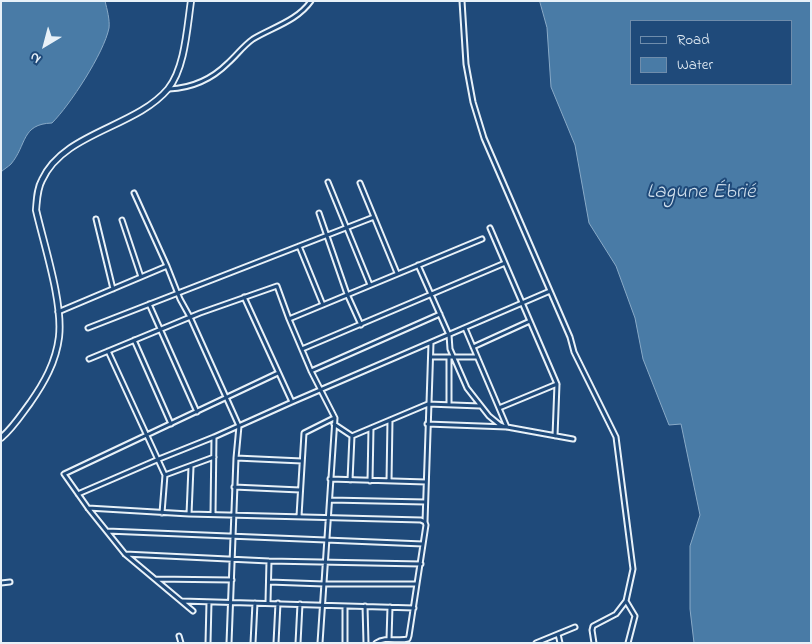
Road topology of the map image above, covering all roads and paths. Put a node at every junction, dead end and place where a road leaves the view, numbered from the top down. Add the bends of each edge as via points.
1 (191, 1) edge
2 (311, 1) edge
3 (462, 1) edge
4 (168, 89) junction
5 (328, 182) dead end
6 (360, 183) dead end
7 (134, 193) dead end
8 (319, 213) dead end
9 (374, 217) junction
10 (96, 219) dead end
11 (122, 220) dead end
12 (346, 227) junction
13 (490, 228) dead end
14 (327, 235) junction
15 (482, 239) dead end
16 (298, 246) junction
17 (505, 263) junction
18 (418, 265) junction
19 (167, 266) junction
20 (397, 273) junction
21 (141, 277) junction
22 (370, 285) junction
23 (113, 289) junction
24 (550, 291) junction
25 (177, 293) junction
26 (347, 294) junction
27 (431, 295) junction
28 (244, 297) junction
29 (522, 303) junction
30 (149, 304) junction
31 (323, 305) junction
32 (58, 312) junction
33 (440, 314) junction
34 (190, 317) junction
35 (289, 319) junction
36 (530, 321) junction
37 (361, 325) junction
38 (88, 328) dead end
39 (465, 328) junction
40 (160, 330) junction
41 (449, 335) junction
42 (134, 340) junction
43 (431, 343) junction
44 (473, 347) junction
45 (302, 349) junction
46 (108, 351) junction
47 (430, 357) junction
48 (451, 357) junction
49 (477, 357) junction
50 (88, 359) dead end
51 (311, 371) junction
52 (278, 373) junction
53 (557, 384) junction
54 (320, 391) junction
55 (226, 398) junction
56 (292, 402) junction
57 (428, 404) junction
58 (450, 404) junction
59 (481, 406) junction
60 (499, 408) junction
61 (197, 412) junction
62 (334, 418) junction
63 (390, 420) junction
64 (171, 424) junction
65 (334, 424) junction
66 (427, 424) junction
67 (239, 426) junction
68 (506, 427) junction
69 (371, 428) junction
70 (146, 436) junction
71 (352, 436) junction
72 (555, 436) junction
73 (214, 437) junction
74 (1, 438) edge
75 (573, 439) dead end
76 (214, 456) junction
77 (236, 458) junction
78 (159, 459) junction
79 (303, 461) junction
80 (191, 466) junction
81 (165, 475) junction
82 (330, 479) junction
83 (350, 480) junction
84 (370, 481) junction
85 (389, 481) junction
86 (426, 482) junction
87 (234, 487) junction
88 (300, 490) junction
89 (78, 494) junction
90 (330, 500) junction
91 (425, 502) junction
92 (88, 508) junction
93 (162, 512) junction
94 (189, 514) junction
95 (213, 514) junction
96 (233, 515) junction
97 (299, 516) junction
98 (329, 517) junction
99 (425, 522) junction
100 (106, 531) junction
101 (233, 536) junction
102 (327, 540) junction
103 (423, 544) junction
104 (125, 554) junction
105 (232, 559) junction
106 (269, 560) junction
107 (326, 562) junction
108 (421, 564) junction
109 (154, 579) junction
110 (232, 580) junction
111 (10, 582) dead end
112 (269, 582) junction
113 (1, 583) edge
114 (324, 584) junction
115 (416, 584) junction
116 (181, 601) junction
117 (626, 601) junction
118 (209, 602) junction
119 (230, 602) junction
120 (255, 603) junction
121 (268, 603) junction
122 (278, 603) junction
123 (300, 604) junction
124 (322, 606) junction
125 (346, 606) junction
126 (365, 606) junction
127 (390, 607) junction
128 (414, 608) junction
129 (193, 611) dead end
130 (575, 627) dead end
131 (558, 634) junction
132 (179, 636) dead end
133 (389, 639) junction
134 (181, 643) edge
135 (208, 643) edge
136 (229, 643) edge
137 (253, 643) edge
138 (276, 643) edge
139 (298, 643) edge
140 (320, 643) edge
141 (345, 643) edge
142 (366, 643) edge
143 (376, 643) edge
144 (536, 643) edge
145 (560, 643) edge
146 (594, 643) edge
147 (628, 643) edge

1 - 4 street via 181,62
2 - 4 street via 305,10 283,25 249,42 212,76 190,86
3 - 24 street via 472,102 484,138
4 - 32 street via 143,109 73,147 48,168 41,181 36,210
5 - 12 street
6 - 9 street
7 - 19 street
8 - 14 street
9 - 12 street
9 - 20 street
10 - 23 street
11 - 21 street
12 - 14 street
12 - 22 street
13 - 17 street
14 - 16 street
14 - 26 street
15 - 18 street
16 - 25 street
16 - 31 street
17 - 27 street
17 - 29 street
18 - 20 street
18 - 27 street
19 - 21 street
19 - 25 street
20 - 22 street
21 - 23 street
22 - 26 street
23 - 32 street
24 - 29 street
24 - 117 street via 574,352 616,437 633,569
25 - 30 street
25 - 34 street
26 - 31 street
26 - 37 street
27 - 33 street
27 - 37 street
28 - 34 street
28 - 35 street via 277,286
28 - 52 street
29 - 36 street
29 - 39 street
30 - 38 street
30 - 40 street
31 - 35 street
32 - 74 street via 59,336 48,373 24,411
33 - 41 street
33 - 51 street
34 - 40 street
34 - 55 street
35 - 45 street
36 - 44 street
36 - 53 street
37 - 45 street
39 - 41 street
39 - 44 street
40 - 42 street
40 - 61 street
41 - 43 street
41 - 48 street
42 - 46 street
42 - 64 street
43 - 47 street
43 - 54 street
44 - 49 street
45 - 51 street
46 - 50 street
46 - 70 street
47 - 48 street
47 - 57 street
48 - 49 street
48 - 58 street
48 - 59 street via 467,388
49 - 60 street
51 - 54 street
52 - 55 street
52 - 56 street
53 - 60 street
53 - 72 street
54 - 56 street
54 - 62 street
55 - 61 street
55 - 67 street
56 - 67 street
57 - 58 street
57 - 63 street
57 - 66 street
58 - 59 street
59 - 68 street via 495,422
60 - 68 street
61 - 64 street
62 - 65 street
62 - 79 street via 304,433
63 - 69 street
63 - 85 street
64 - 70 street
65 - 71 street
65 - 82 street
66 - 68 street
66 - 86 street
67 - 73 street
67 - 77 street
68 - 72 street
69 - 71 street
69 - 84 street
70 - 78 street
70 - 89 street via 64,474
71 - 83 street
72 - 75 street
73 - 76 street
73 - 78 street
76 - 80 street
76 - 95 street
77 - 79 street
77 - 87 street
78 - 81 street
78 - 89 street
79 - 88 street
80 - 81 street
80 - 94 street
81 - 93 street
82 - 83 street
82 - 90 street
83 - 84 street
84 - 85 street
85 - 86 street
86 - 91 street
87 - 88 street
87 - 96 street
88 - 97 street
89 - 92 street
90 - 91 street
90 - 98 street
91 - 99 street
92 - 93 street
92 - 100 street
93 - 94 street
94 - 95 street
95 - 96 street
96 - 97 street
96 - 101 street
97 - 98 street
98 - 99 street
98 - 102 street
99 - 103 street
100 - 101 street
100 - 104 street
101 - 102 street
101 - 105 street
102 - 103 street
102 - 107 street
103 - 108 street
104 - 105 street
104 - 109 street
105 - 106 street
105 - 110 street
106 - 107 street
106 - 112 street
107 - 108 street
107 - 114 street
108 - 115 street
109 - 110 street
109 - 116 street
110 - 119 street
111 - 113 street
112 - 114 street
112 - 121 street
114 - 115 street
114 - 124 street
115 - 128 street
116 - 118 street
116 - 129 street
117 - 146 street via 616,614 593,626
117 - 147 street via 635,616
118 - 119 street
118 - 135 street
119 - 120 street
119 - 136 street
120 - 121 street
120 - 137 street
121 - 122 street
122 - 123 street
122 - 138 street
123 - 124 street
123 - 139 street
124 - 125 street
124 - 140 street
125 - 126 street
125 - 141 street
126 - 127 street
126 - 142 street
127 - 128 street
127 - 133 street
128 - 133 street via 408,639
130 - 131 street
131 - 144 street
131 - 145 street
132 - 134 street
133 - 143 street

